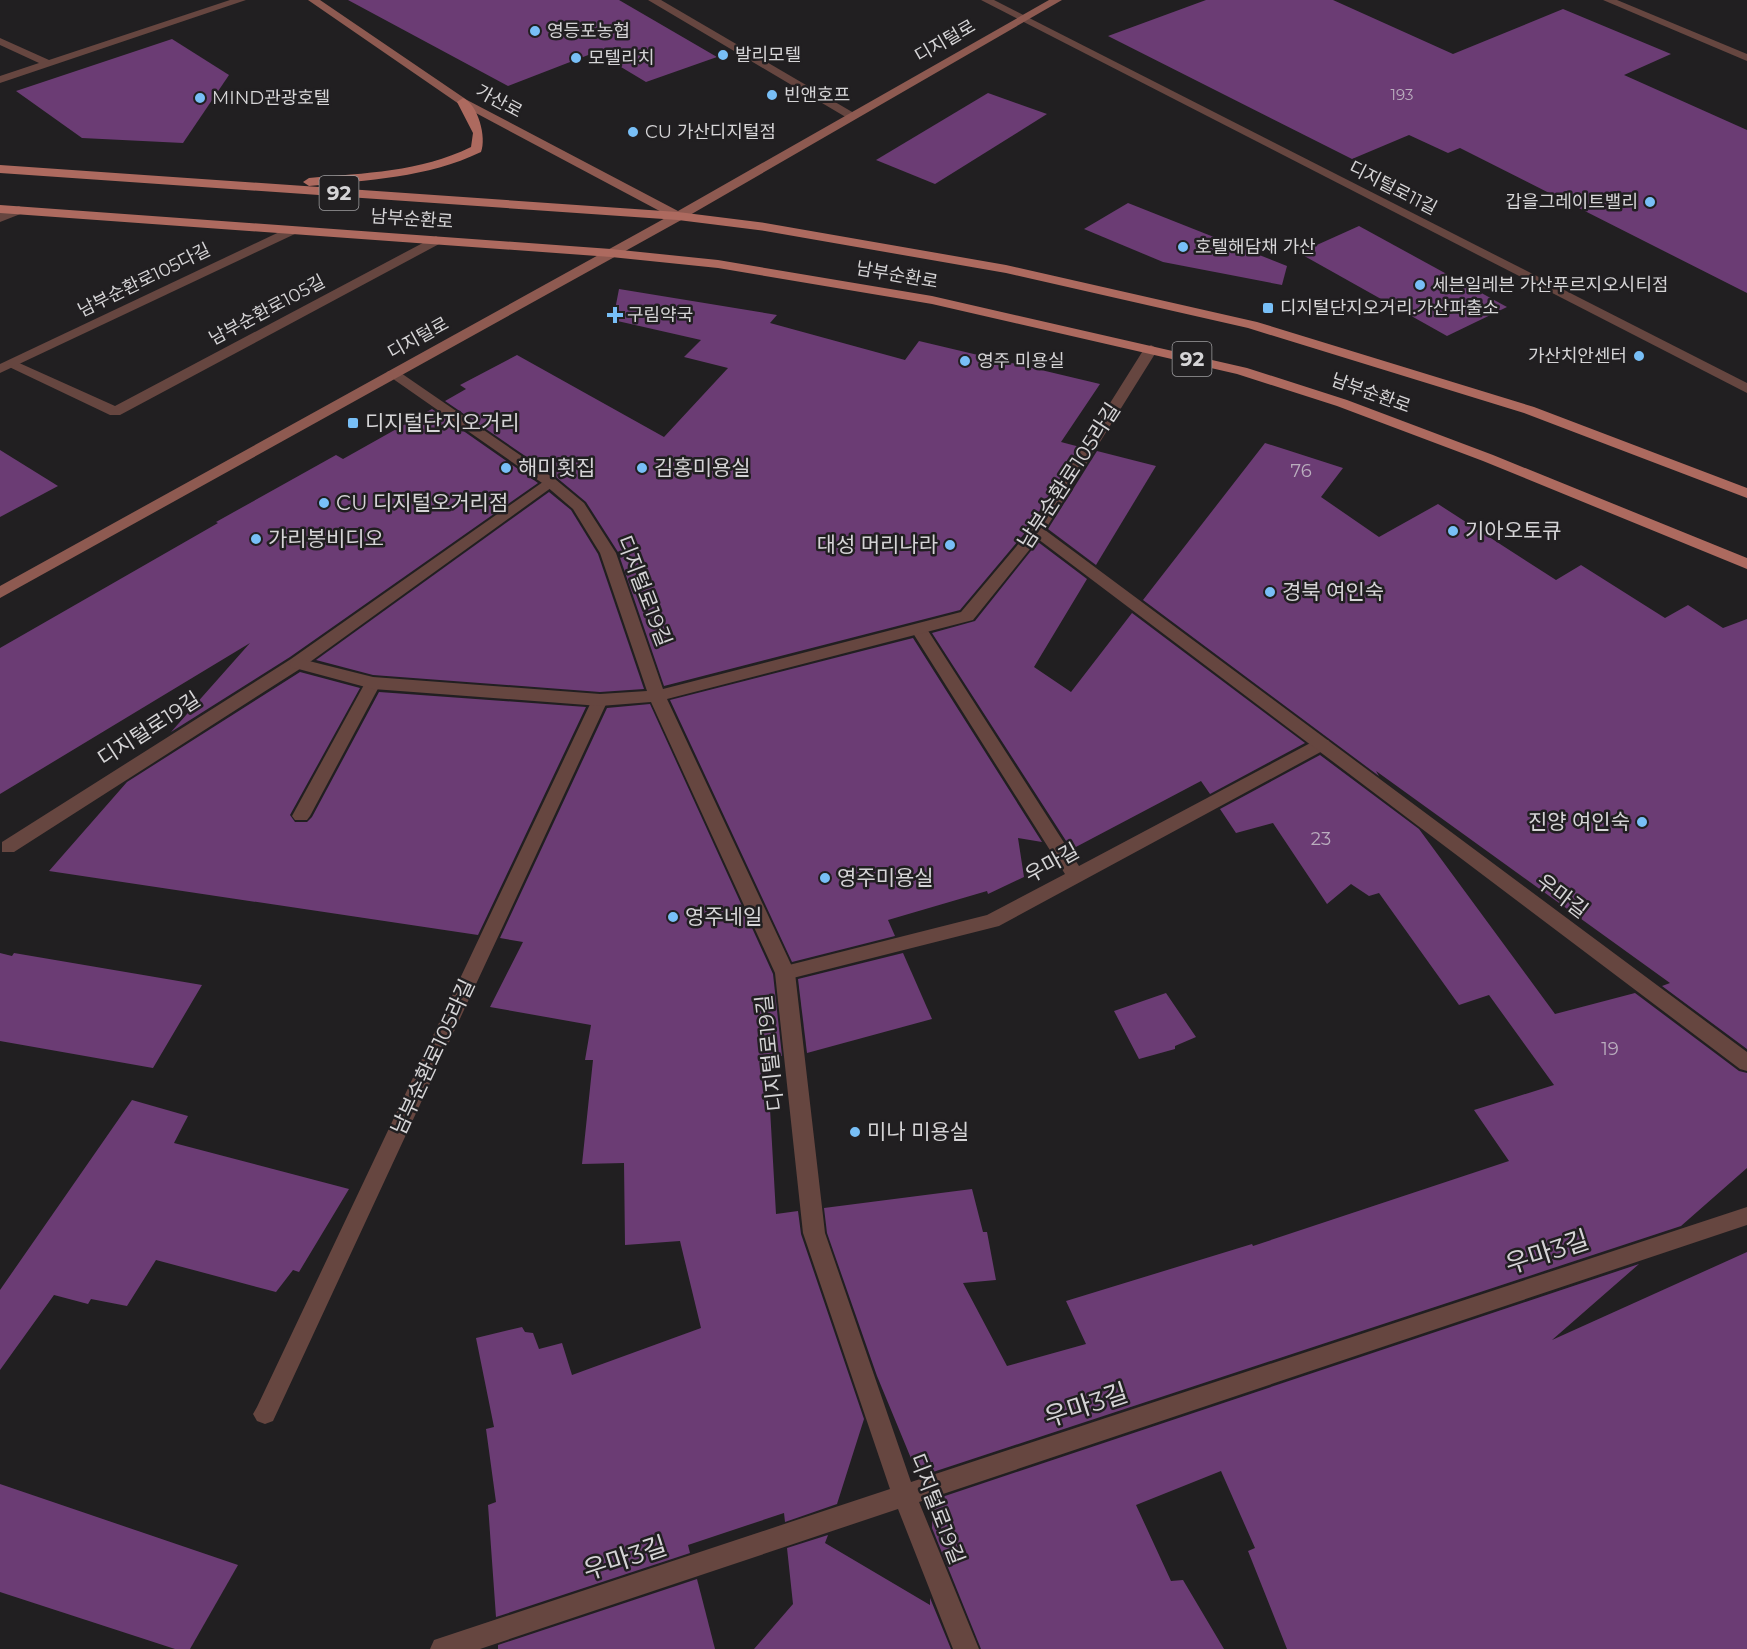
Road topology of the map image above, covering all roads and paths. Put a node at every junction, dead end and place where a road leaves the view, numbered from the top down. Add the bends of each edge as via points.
1 (242, 0) edge
2 (314, 0) edge
3 (653, 0) edge
4 (986, 0) edge
5 (1057, 0) edge
6 (1608, 0) edge
7 (1023, 19) junction
8 (0, 41) edge
9 (1747, 58) edge
10 (47, 63) junction
11 (0, 80) edge
12 (463, 102) junction
13 (853, 116) junction
14 (0, 169) edge
15 (267, 188) junction
16 (0, 209) edge
17 (19, 210) junction
18 (678, 216) junction
19 (0, 218) edge
20 (292, 230) junction
21 (436, 240) junction
22 (611, 253) junction
23 (1151, 349) junction
24 (6, 367) edge
25 (393, 374) junction
26 (1747, 389) edge
27 (115, 412) joint
28 (550, 482) junction
29 (1747, 493) edge
30 (1037, 531) junction
31 (1747, 564) edge
32 (0, 593) edge
33 (919, 630) junction
34 (297, 663) junction
35 (374, 683) junction
36 (657, 696) junction
37 (600, 700) junction
38 (1322, 744) junction
39 (301, 816) dead end
40 (8, 847) dead end
41 (1075, 875) junction
42 (785, 973) junction
43 (1747, 1063) edge
44 (1747, 1216) edge
45 (265, 1414) dead end
46 (904, 1496) junction
47 (443, 1649) edge
48 (966, 1649) edge

1 - 10 street
2 - 12 main road, 가산로
3 - 13 street
4 - 7 street, 디지털로11길
5 - 7 main road, 디지털로
6 - 9 street
7 - 13 main road, 디지털로
7 - 26 street, 디지털로11길
8 - 10 street
10 - 11 street
12 - 15 main road via 478,133 477,149 456,161
12 - 18 main road, 가산로
13 - 18 main road, 디지털로
14 - 15 main road, 남부순환로 / 92
15 - 18 main road, 남부순환로 / 92
16 - 17 main road, 남부순환로 / 92
17 - 19 street
17 - 20 main road, 남부순환로 / 92
18 - 22 main road, 디지털로
18 - 29 main road, 남부순환로 / 92 via 765,227 1006,269 1252,325 1529,410
20 - 21 main road, 남부순환로 / 92
20 - 24 street, 남부순환로105다길
21 - 22 main road, 남부순환로 / 92
21 - 27 street, 남부순환로105길
22 - 23 main road, 남부순환로 / 92 via 718,264 932,300
22 - 25 main road, 디지털로
23 - 30 street, 남부순환로105라길
23 - 31 main road, 남부순환로 / 92 via 1242,371 1342,402
24 - 27 street, 남부순환로105다길
25 - 28 street, 디지털로19길
25 - 32 main road, 디지털로
28 - 34 street, 디지털로19길
28 - 36 street, 디지털로19길 via 579,506 608,554
30 - 33 street, 남부순환로105라길 via 967,616
30 - 38 street, 우마길
33 - 36 street, 남부순환로105라길
33 - 41 street
34 - 35 street, 남부순환로105라길
34 - 40 street, 디지털로19길
35 - 37 street, 남부순환로105라길
35 - 39 street
36 - 37 street, 남부순환로105라길
36 - 42 street, 디지털로19길
37 - 45 street, 남부순환로105라길
38 - 41 street, 우마길
38 - 43 street, 우마길
41 - 42 street, 우마길 via 992,921
42 - 46 street, 디지털로19길 via 814,1233
44 - 46 street, 우마3길
46 - 47 street, 우마3길
46 - 48 street, 디지털로19길

